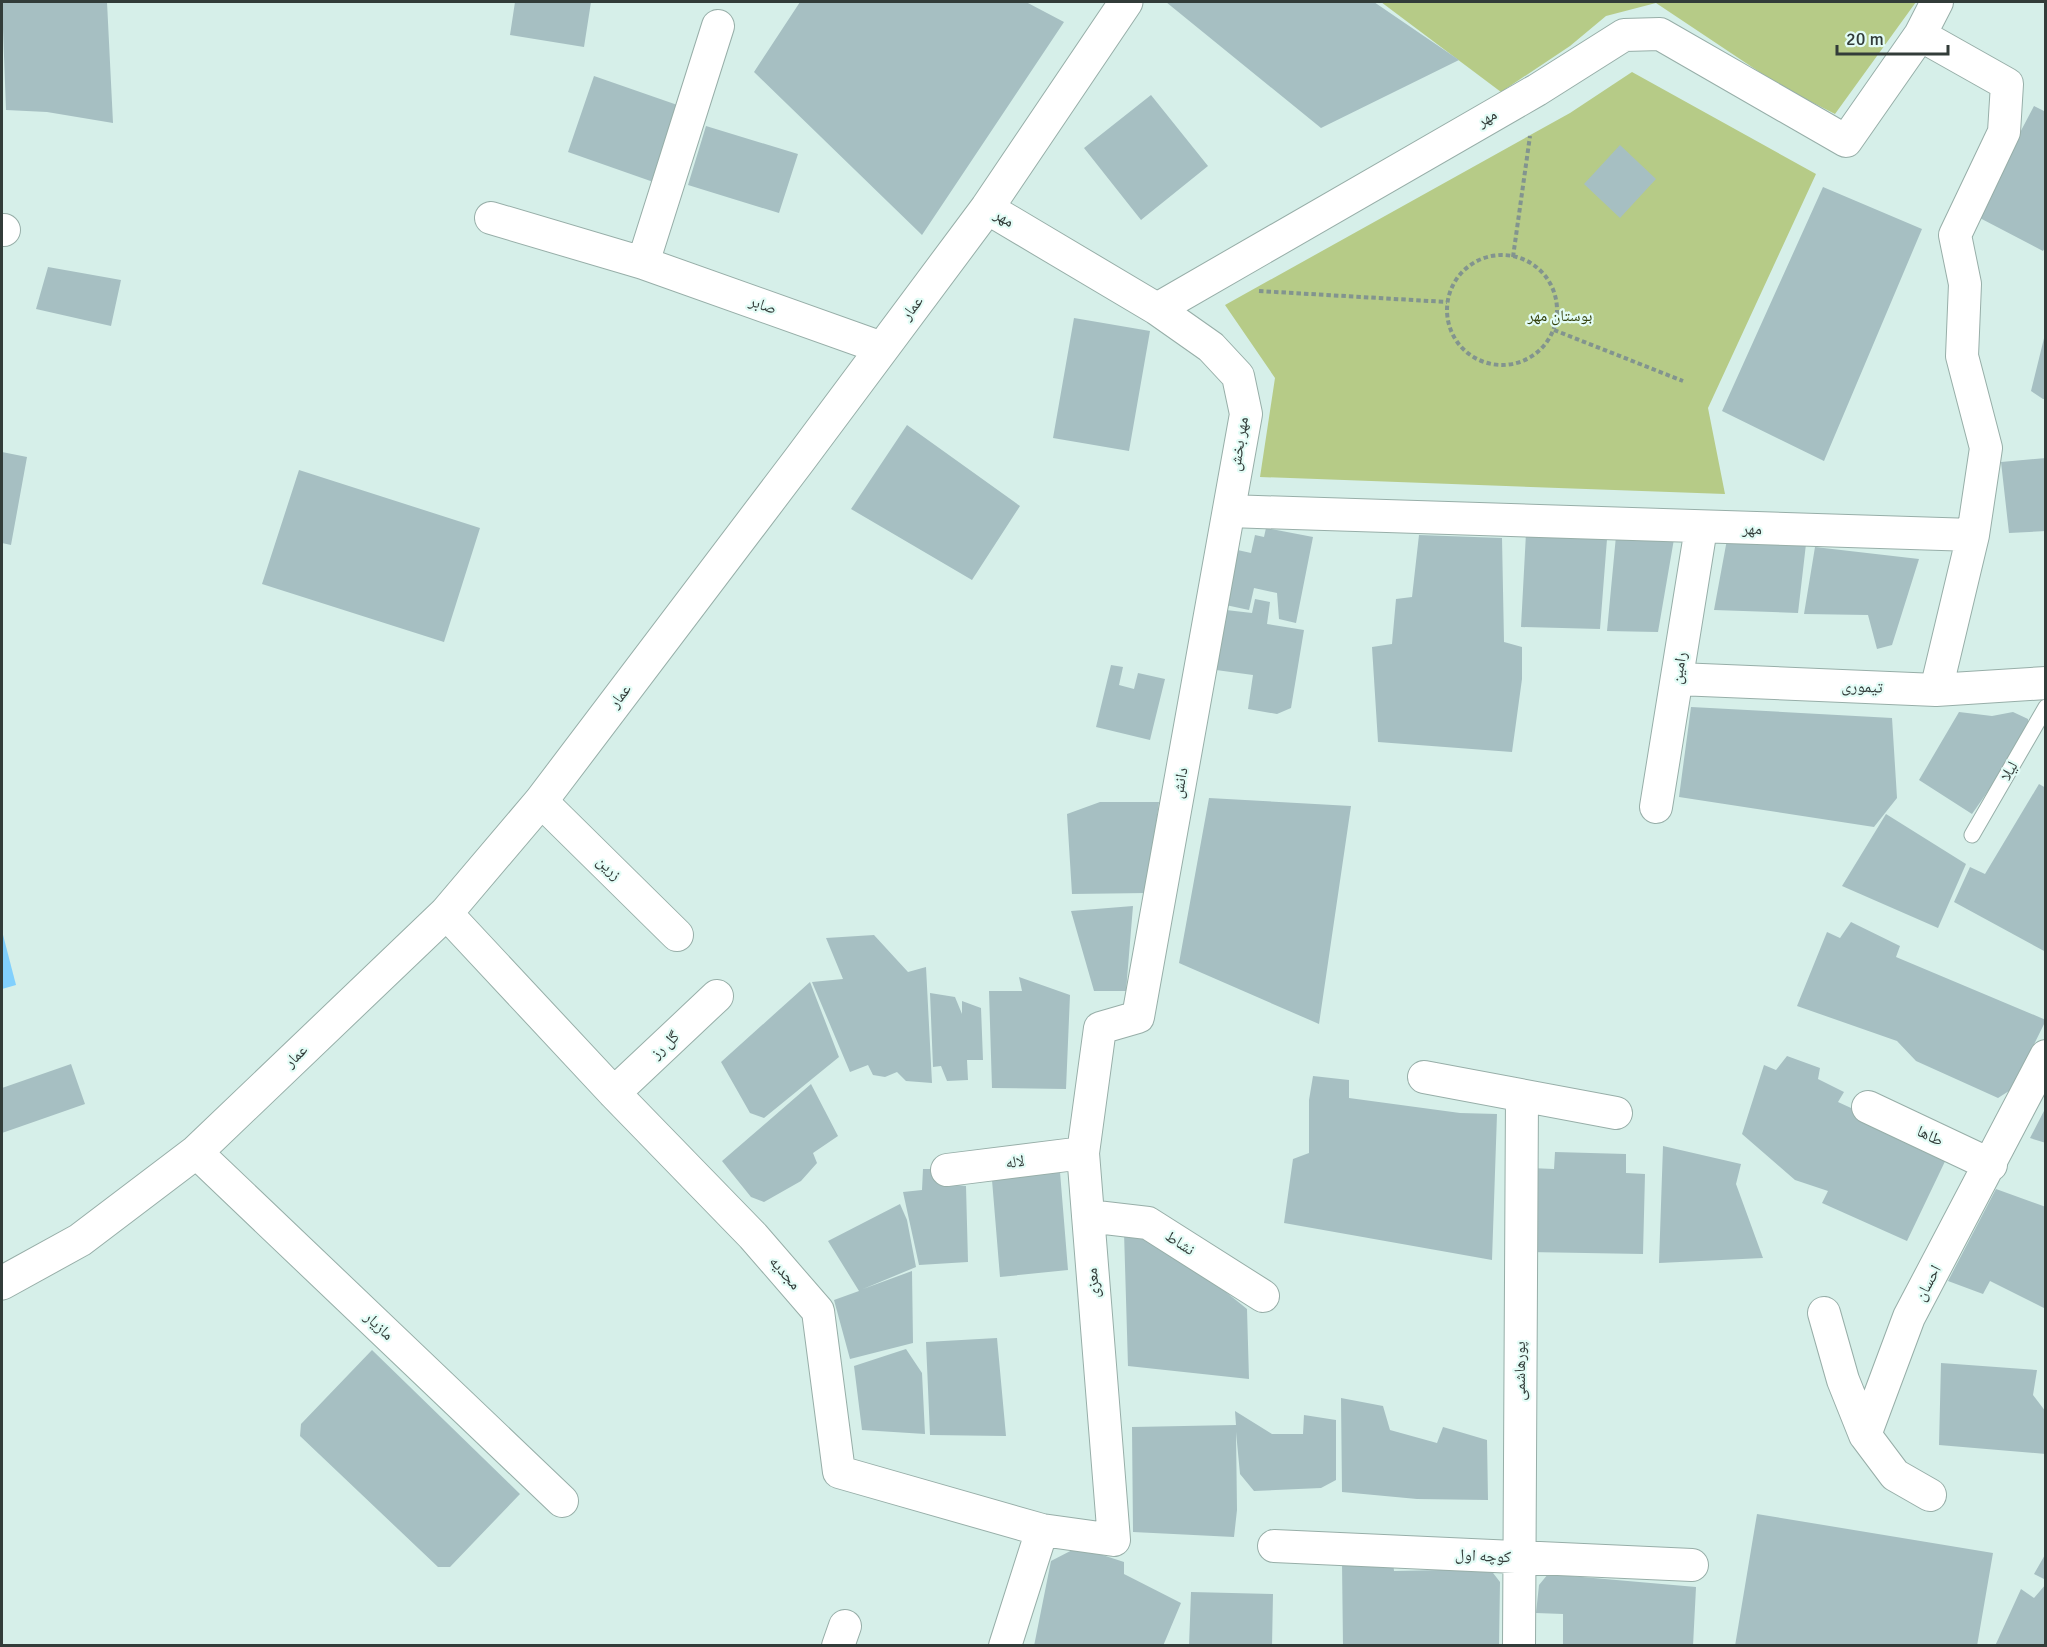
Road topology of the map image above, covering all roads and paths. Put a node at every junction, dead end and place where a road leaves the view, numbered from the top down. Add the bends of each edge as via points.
1 (1126, 2) edge
2 (1937, 2) edge
3 (718, 26) dead end
4 (1920, 35) junction
5 (1537, 90) junction
6 (987, 208) junction
7 (491, 218) dead end
8 (1514, 257) junction
9 (643, 263) junction
10 (1251, 291) dead end
11 (1447, 302) junction
12 (1156, 309) junction
13 (1554, 330) junction
14 (882, 348) junction
15 (1683, 381) dead end
16 (1228, 511) junction
17 (1701, 528) junction
18 (1973, 535) junction
19 (1678, 679) junction
20 (2046, 683) edge
21 (1936, 690) junction
22 (2046, 706) edge
23 (541, 801) junction
24 (1656, 807) dead end
25 (1972, 835) dead end
26 (446, 913) junction
27 (677, 935) dead end
28 (717, 996) dead end
29 (1100, 1028) joint
30 (2046, 1056) edge
31 (1424, 1077) dead end
32 (614, 1094) junction
33 (1521, 1096) junction
34 (1868, 1107) dead end
35 (1616, 1113) dead end
36 (196, 1152) junction
37 (1083, 1153) junction
38 (1991, 1165) junction
39 (947, 1170) dead end
40 (1088, 1216) junction
41 (2, 1283) edge
42 (1263, 1296) dead end
43 (1824, 1314) dead end
44 (1865, 1435) junction
45 (1930, 1495) dead end
46 (562, 1501) dead end
47 (1042, 1530) junction
48 (1114, 1540) joint
49 (1274, 1546) dead end
50 (1520, 1558) junction
51 (1692, 1565) dead end
52 (1005, 1646) edge
53 (1519, 1646) edge

1 - 6 main road, عمار
2 - 4 street, مهر
3 - 9 street
4 - 5 street, مهر via 1846,141 1660,34 1624,35
4 - 18 street via 2007,84 2004,132 1955,235 1965,284 1962,356 1986,448
5 - 8 path
5 - 12 street, مهر
6 - 12 street, مهر
6 - 14 main road, عمار
7 - 9 street, صابر
8 - 11 path via 1495,256 1477,262 1457,279
8 - 13 path via 1531,263 1554,292
9 - 14 street, صابر
10 - 11 path
11 - 13 path via 1453,336 1464,351 1487,363 1513,364 1529,358 1544,346
12 - 16 street, مهر بخش via 1211,347 1238,376 1246,414
13 - 15 path
14 - 23 main road, عمار
16 - 17 street, مهر
16 - 29 street, دانش via 1138,1017
17 - 18 street, مهر
17 - 19 street, رامین
18 - 21 street
19 - 21 street, تیموری
19 - 24 street, رامین
20 - 21 street, تیموری
22 - 25 lane, لیلا
23 - 26 main road, عمار
23 - 27 street, زرین
26 - 32 street, مجدیه
26 - 36 main road, عمار
28 - 32 street, گل رز
29 - 37 street, معزی
30 - 38 street, احسان
31 - 33 street
32 - 47 street, مجدیه via 753,1236 818,1311 839,1472
33 - 35 street
33 - 50 street, پورهاشمی
34 - 38 street, طاها
36 - 41 main road, عمار via 80,1240
36 - 46 street, مازیار
37 - 39 street, لاله
37 - 40 street, معزی
38 - 44 street, احسان via 1909,1317
40 - 42 street, نشاط via 1148,1223
40 - 48 street, معزی
43 - 44 street via 1843,1380
44 - 45 street via 1895,1475
47 - 48 street, مجدیه
47 - 52 street
49 - 50 street, کوچه اول
50 - 51 street, کوچه اول
50 - 53 street, پورهاشمی

